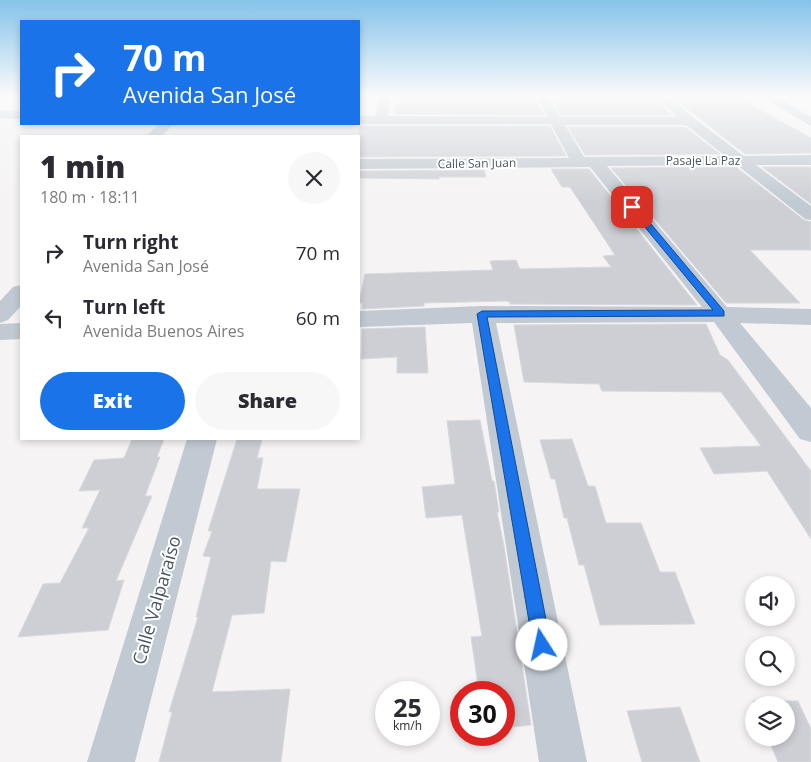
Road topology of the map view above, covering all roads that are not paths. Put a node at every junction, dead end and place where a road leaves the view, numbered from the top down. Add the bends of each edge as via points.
1 (562, 132) edge
2 (703, 132) edge
3 (741, 160) junction
4 (811, 160) edge
5 (586, 161) junction
6 (360, 164) edge
7 (811, 215) edge
8 (20, 293) edge
9 (482, 314) junction
10 (720, 314) junction
11 (0, 315) edge
12 (811, 317) edge
13 (360, 319) edge
14 (20, 331) edge
15 (0, 332) edge
16 (811, 430) edge
17 (202, 440) edge
18 (110, 762) edge
19 (563, 762) edge

1 - 5 street
2 - 3 street
3 - 4 street, Pasaje La Paz
3 - 5 street, Pasaje La Paz
3 - 7 street
5 - 6 street, Calle San Juan
5 - 10 street
8 - 11 street
9 - 10 street
9 - 13 street
9 - 19 street
10 - 12 street
10 - 16 street
14 - 15 street
17 - 18 street, Calle Valparaíso

